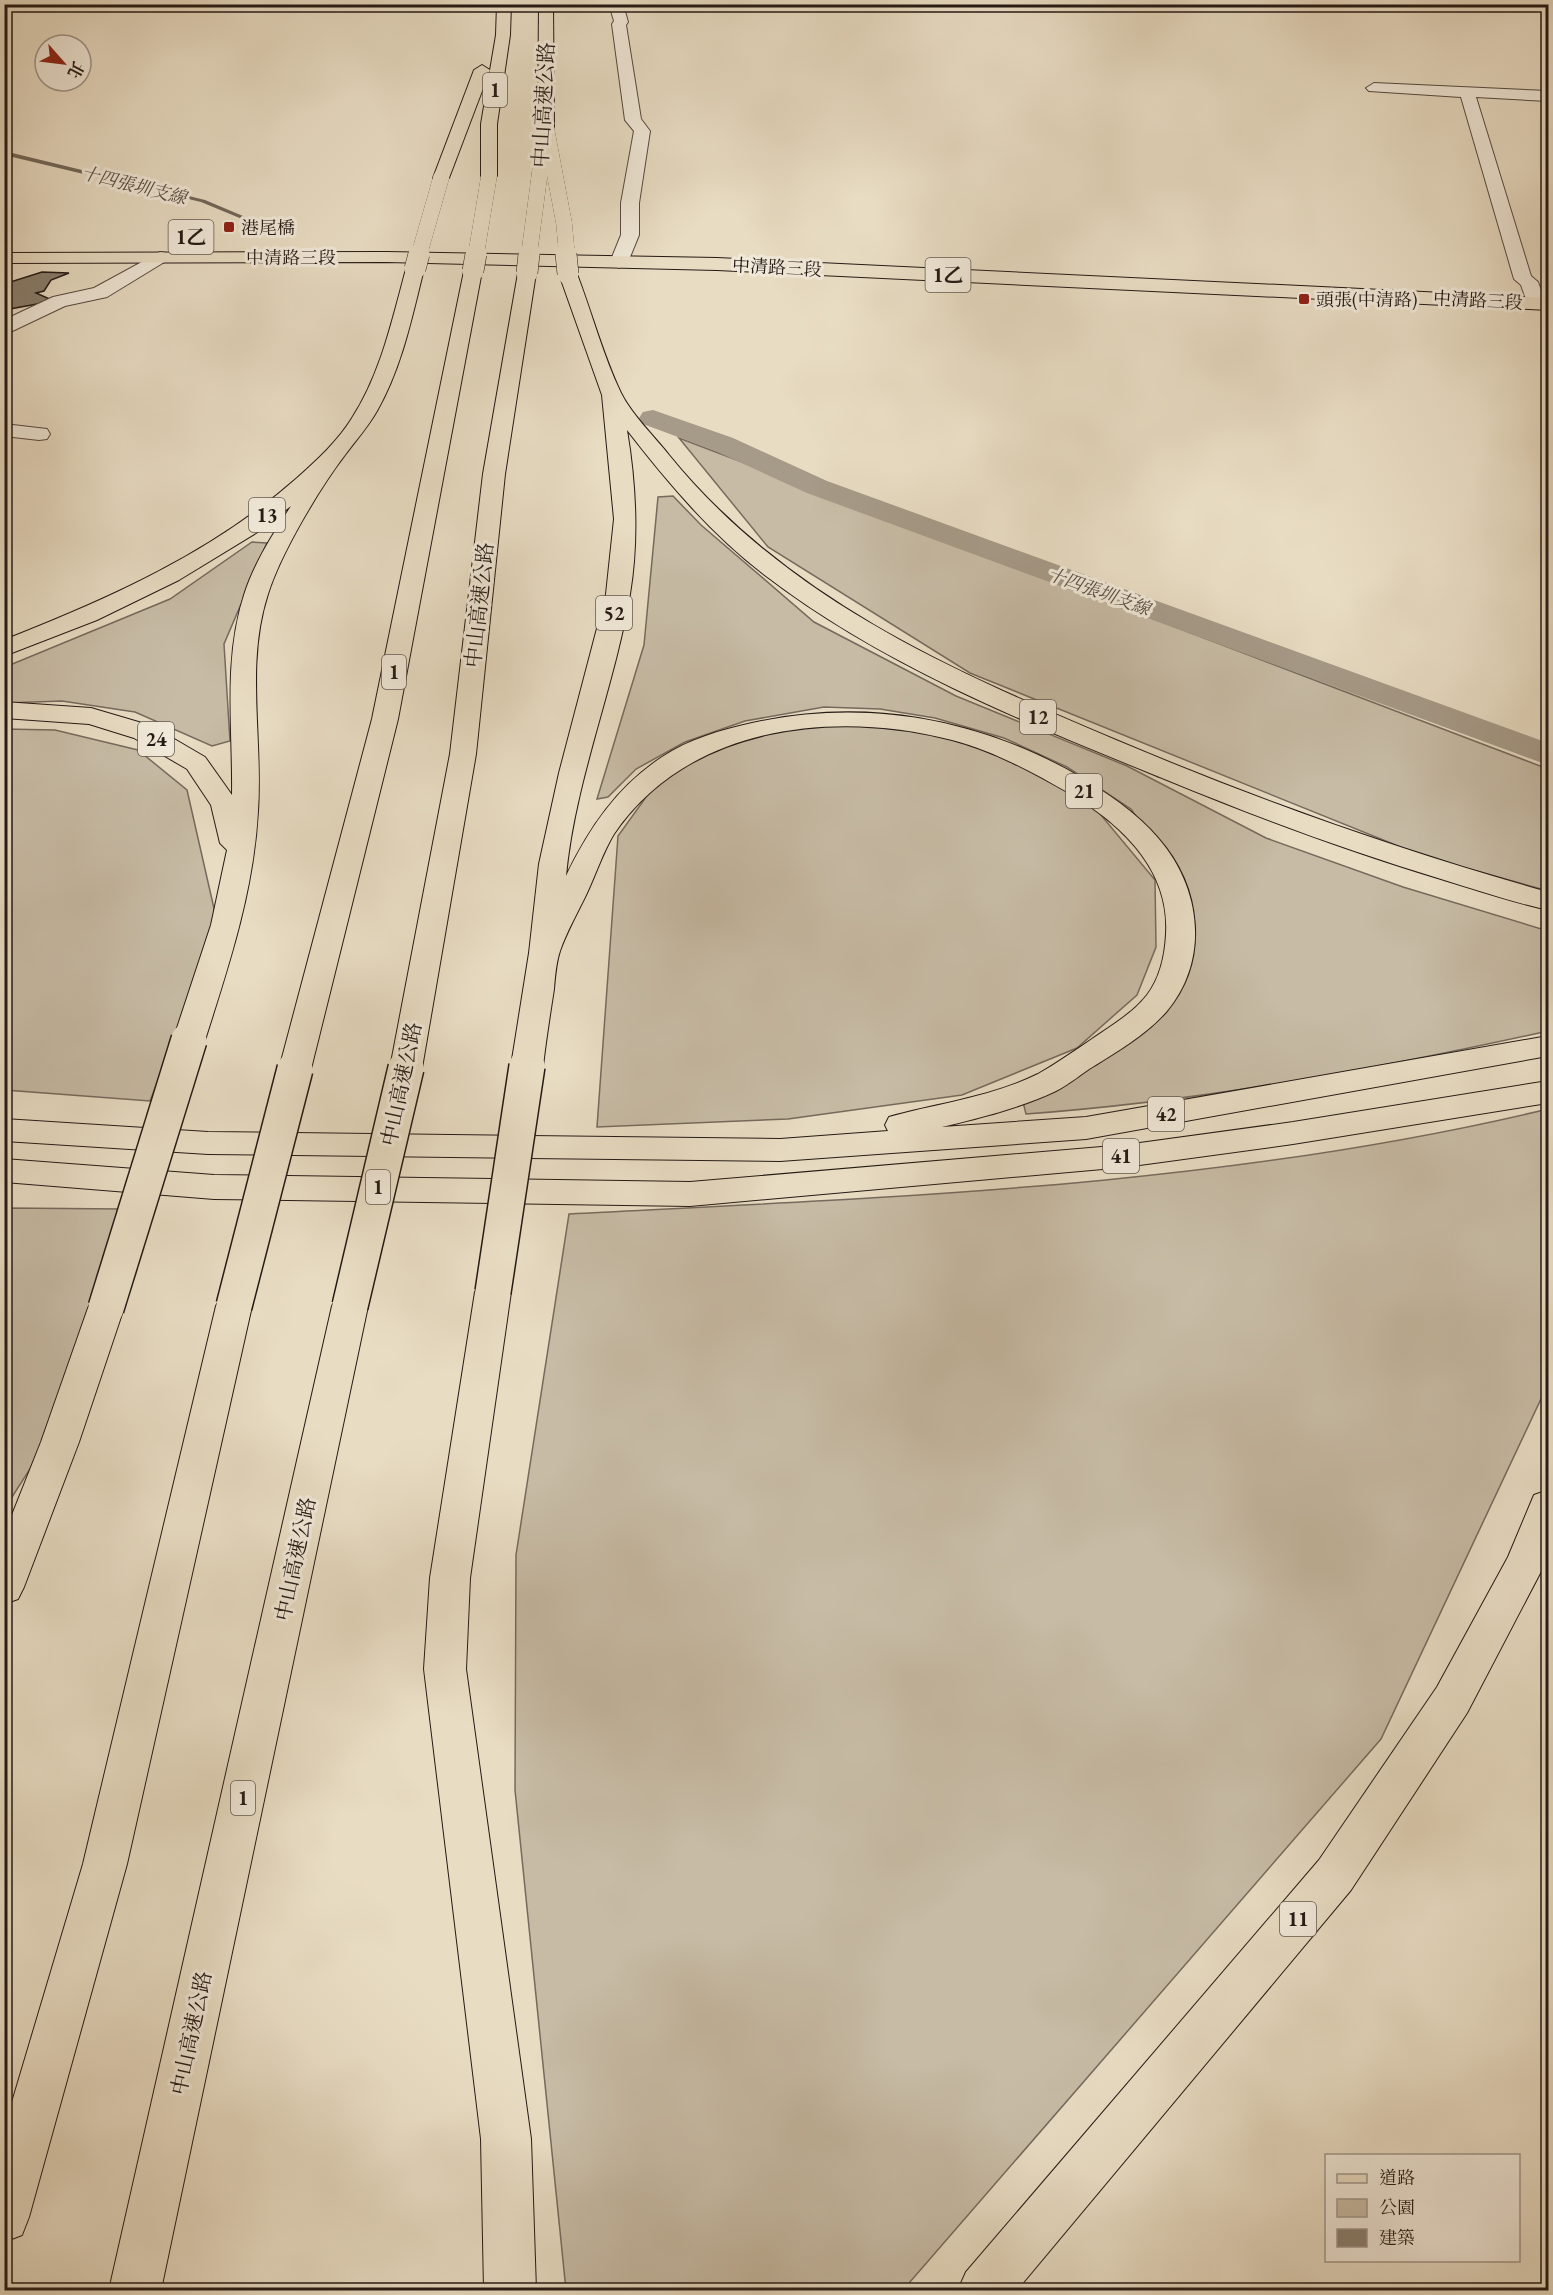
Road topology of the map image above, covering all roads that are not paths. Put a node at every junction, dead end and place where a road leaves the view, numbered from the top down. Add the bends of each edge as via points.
1 (504, 4) edge
2 (546, 4) edge
3 (616, 4) edge
4 (503, 35) junction
5 (1374, 88) dead end
6 (1467, 92) junction
7 (1548, 96) edge
8 (546, 127) junction
9 (406, 238) dead end
10 (622, 254) junction
11 (160, 257) junction
12 (4, 258) edge
13 (1371, 277) dead end
14 (1501, 282) dead end
15 (1529, 282) junction
16 (1548, 283) edge
17 (1542, 304) edge
18 (4, 328) edge
19 (612, 395) junction
20 (4, 430) edge
21 (39, 434) dead end
22 (336, 452) junction
23 (4, 649) edge
24 (4, 710) edge
25 (1156, 767) junction
26 (239, 862) junction
27 (1548, 901) edge
28 (1548, 920) edge
29 (544, 953) junction
30 (1548, 1046) edge
31 (1548, 1092) edge
32 (4, 1130) edge
33 (780, 1150) junction
34 (14, 1173) edge
35 (60, 1442) junction
36 (1548, 1506) edge
37 (4, 1521) edge
38 (4, 1587) edge
39 (4, 2217) edge
40 (135, 2290) edge
41 (510, 2290) edge
42 (984, 2290) edge

1 - 4 main road, 中山高速公路 / 1
2 - 8 main road, 中山高速公路 / 1
3 - 10 street via 633,120 642,131 630,203 630,235
4 - 22 main road, 13, bridge via 483,68 441,178 388,366 367,412
4 - 39 main road, 中山高速公路 / 1, bridge via 489,124 489,176 473,271 385,719 234,1306 105,1864
5 - 6 street
6 - 7 street
6 - 15 street via 1523,279
8 - 19 main road, 52, bridge via 564,223 568,274
8 - 40 main road, 中山高速公路 / 1, bridge via 494,474 463,754 406,1068 350,1306
9 - 10 main road, 中清路三段 / 1乙
10 - 11 main road, 中清路三段 / 1乙
10 - 13 main road, 中清路三段 / 1乙
10 - 17 main road, 中清路三段 / 1乙
11 - 12 main road, 中清路三段 / 1乙
11 - 18 street via 100,293 60,301
14 - 15 main road, 中清路三段
15 - 16 main road, 中清路三段
15 - 17 street
19 - 25 main road, 12 via 671,474 714,520 774,571 929,668
19 - 29 main road, 52 via 625,519 618,594 569,784 553,864
20 - 21 street
22 - 23 main road, 13 via 290,498 196,562 84,618
22 - 26 main road via 281,542 256,595 243,655 245,808
24 - 26 main road, 24 via 91,716 144,732 196,763 225,805
25 - 27 main road, 12 via 1368,848
25 - 28 main road via 1333,852
26 - 35 main road, bridge via 224,932
29 - 33 main road, 21 via 601,834 639,790 670,764 705,744 772,724 842,717 890,719 964,734 1024,756 1056,773 1111,809 1147,842 1166,867 1181,906 1173,976 1145,1016 1048,1081 998,1101 939,1118
29 - 41 main road, bridge via 450,1578 445,1668 506,2139
30 - 33 main road, 42 via 1086,1128
31 - 34 main road, 41 via 1125,1156 690,1194 214,1187
32 - 33 main road via 208,1143
35 - 37 main road
35 - 38 main road
36 - 42 main road, 11 via 1527,1560 1452,1700 1335,1875

